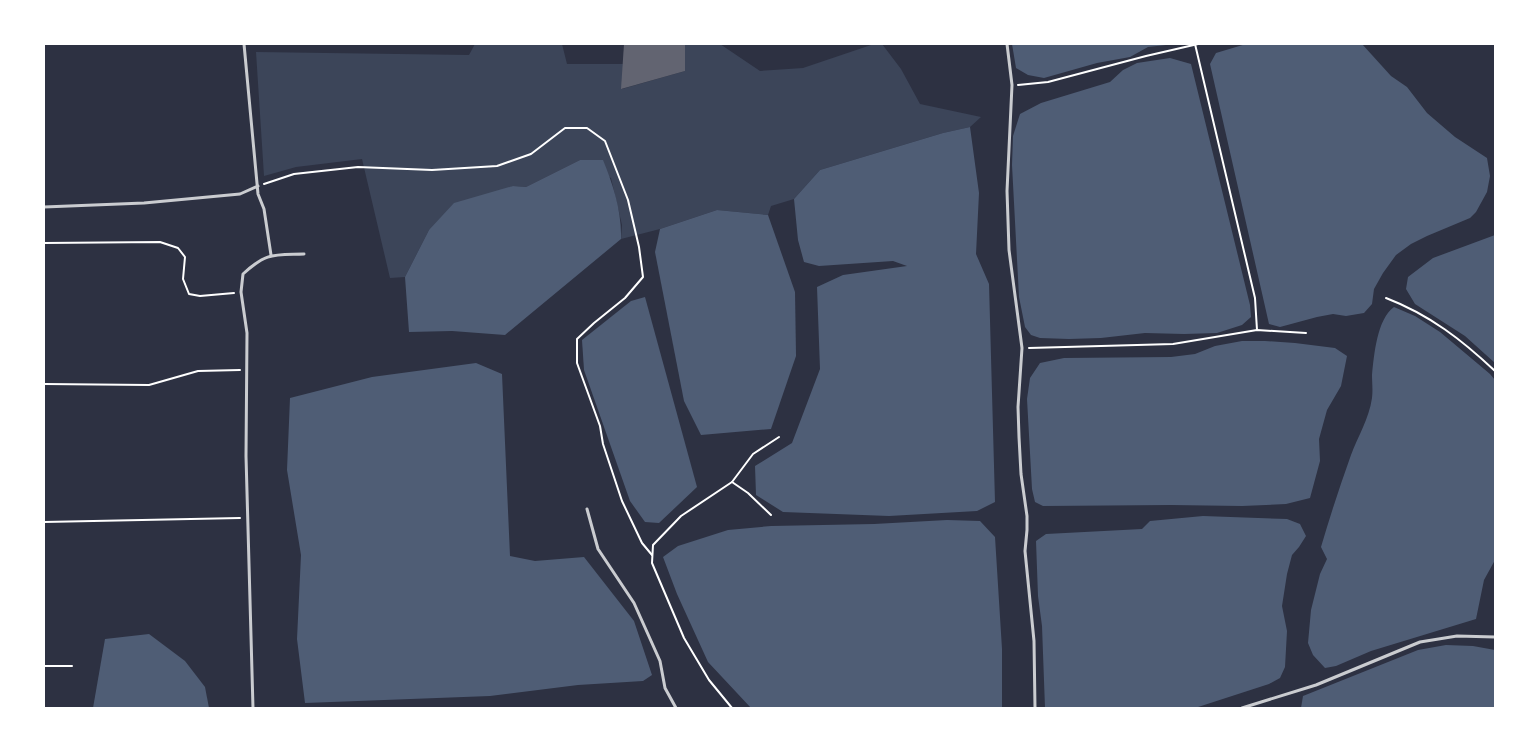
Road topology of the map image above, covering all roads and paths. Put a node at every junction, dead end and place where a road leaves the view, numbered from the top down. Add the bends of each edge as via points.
1 (244, 44) edge
2 (1007, 44) edge
3 (1197, 44) edge
4 (1012, 85) junction
5 (258, 186) junction
6 (44, 207) edge
7 (44, 243) edge
8 (304, 254) dead end
9 (271, 255) junction
10 (241, 292) junction
11 (1386, 298) dead end
12 (1257, 330) junction
13 (1306, 334) dead end
14 (1022, 348) junction
15 (246, 369) junction
16 (1495, 371) edge
17 (44, 384) edge
18 (780, 437) dead end
19 (732, 482) junction
20 (587, 509) dead end
21 (771, 515) dead end
22 (248, 518) junction
23 (44, 522) edge
24 (652, 555) junction
25 (1495, 637) edge
26 (44, 666) edge
27 (72, 666) dead end
28 (253, 708) edge
29 (676, 708) edge
30 (732, 708) edge
31 (1035, 708) edge
32 (1242, 708) edge

1 - 5 lane
2 - 4 lane
3 - 4 path via 1048,82
3 - 12 path via 1255,298
4 - 14 lane via 1007,191 1009,250
5 - 6 lane via 230,195
5 - 9 lane
5 - 24 path via 294,174 358,167 432,170 497,166 531,154 565,128 587,128 605,141 628,200 643,277 625,298 577,339 577,364 600,426 622,501 642,543
7 - 10 path via 160,242 178,248 185,257 183,279 189,294
8 - 9 lane
9 - 10 lane via 257,261 243,274
10 - 15 lane via 247,334
11 - 16 path via 1413,309 1452,333
12 - 13 path
12 - 14 path via 1174,344
14 - 31 lane via 1019,437 1028,530 1025,551 1034,641
15 - 17 path via 198,371 149,385
15 - 22 lane
18 - 19 path via 753,454
19 - 21 path
19 - 24 path via 681,516 653,545
20 - 29 lane via 598,549 634,603 660,661 665,688
22 - 23 path
22 - 28 lane
24 - 30 path via 652,563 684,638 709,680
25 - 32 lane via 1457,636 1420,642 1316,685
26 - 27 path

